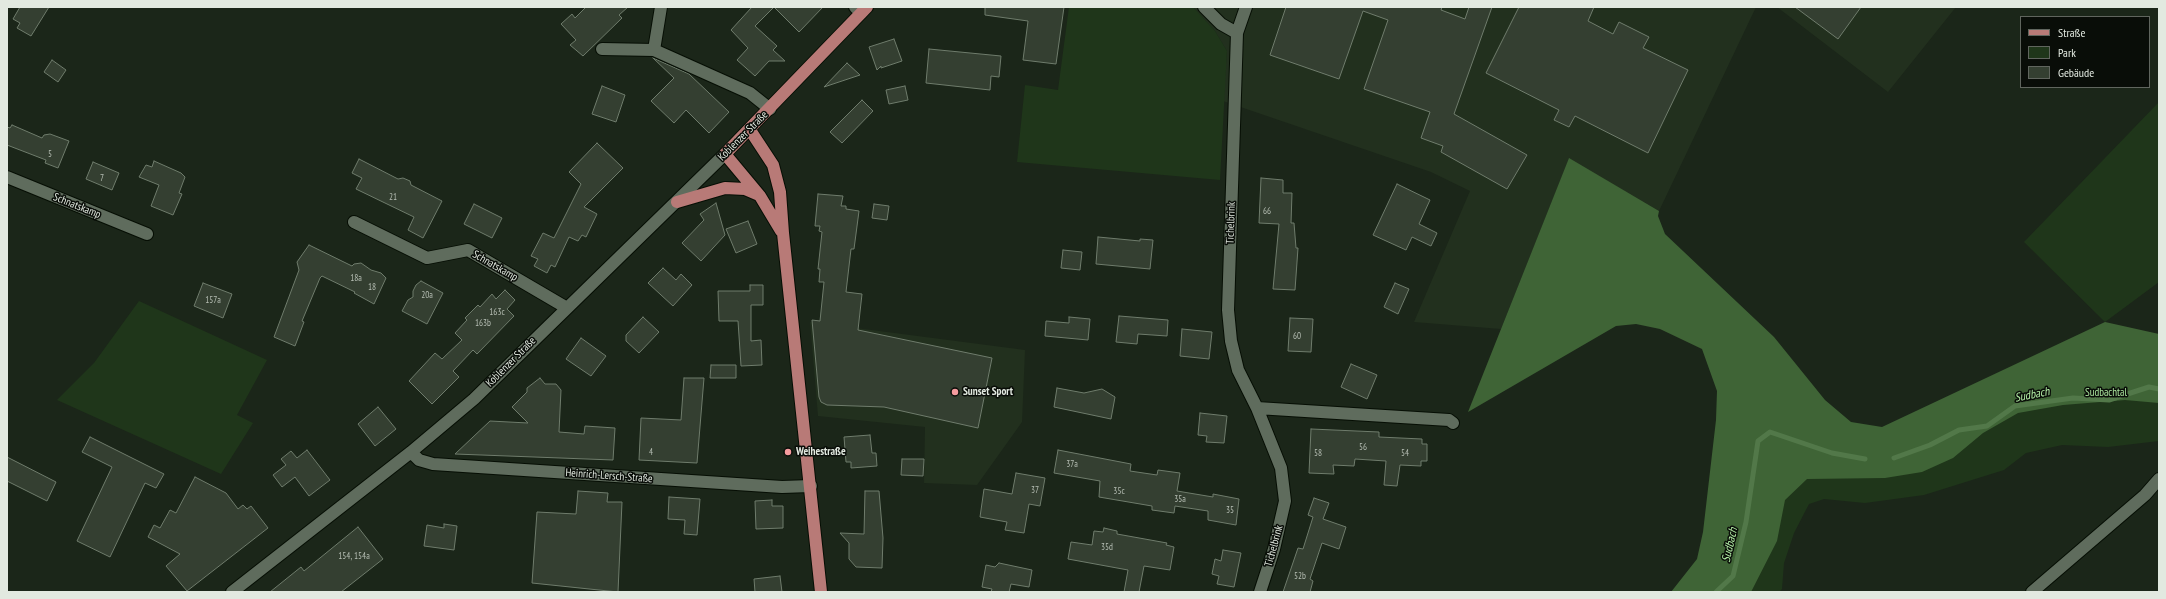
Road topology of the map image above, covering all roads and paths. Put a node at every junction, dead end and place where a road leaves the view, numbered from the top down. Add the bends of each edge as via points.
1 (660, 7) edge
2 (1204, 7) edge
3 (1246, 7) edge
4 (861, 9) edge
5 (1237, 33) junction
6 (602, 49) dead end
7 (654, 50) junction
8 (770, 109) junction
9 (750, 130) junction
10 (725, 154) junction
11 (7, 177) edge
12 (760, 196) junction
13 (677, 202) junction
14 (354, 222) dead end
15 (783, 233) junction
16 (147, 234) dead end
17 (567, 308) junction
18 (1257, 408) junction
19 (1453, 423) dead end
20 (411, 452) junction
21 (2159, 479) edge
22 (811, 486) junction
23 (232, 592) edge
24 (821, 592) edge
25 (1260, 592) edge
26 (2032, 592) edge

1 - 7 street
2 - 5 street via 1221,24
3 - 5 street, Tichelbrink
4 - 8 main road, Koblenzer Straße
5 - 18 street, Tichelbrink via 1228,310 1230,341 1238,370
6 - 7 street, Koblenzer Straße
7 - 8 street, Koblenzer Straße via 750,94
8 - 9 main road, Koblenzer Straße
9 - 10 main road, Koblenzer Straße
9 - 15 main road via 773,165 780,192
10 - 12 main road
10 - 13 street, Koblenzer Straße
11 - 16 street, Schnatskamp
12 - 13 main road via 745,190 725,188
12 - 15 main road
13 - 17 street, Koblenzer Straße
14 - 17 street, Schnatskamp via 427,258 468,250
15 - 22 main road
17 - 20 street, Koblenzer Straße via 474,399
18 - 19 street via 1449,420
18 - 25 street, Tichelbrink via 1281,468 1285,501 1274,549
20 - 22 street, Heinrich-Lersch-Straße via 419,460 433,464 782,487
20 - 23 street, Koblenzer Straße
21 - 26 street via 2145,495
22 - 24 main road

